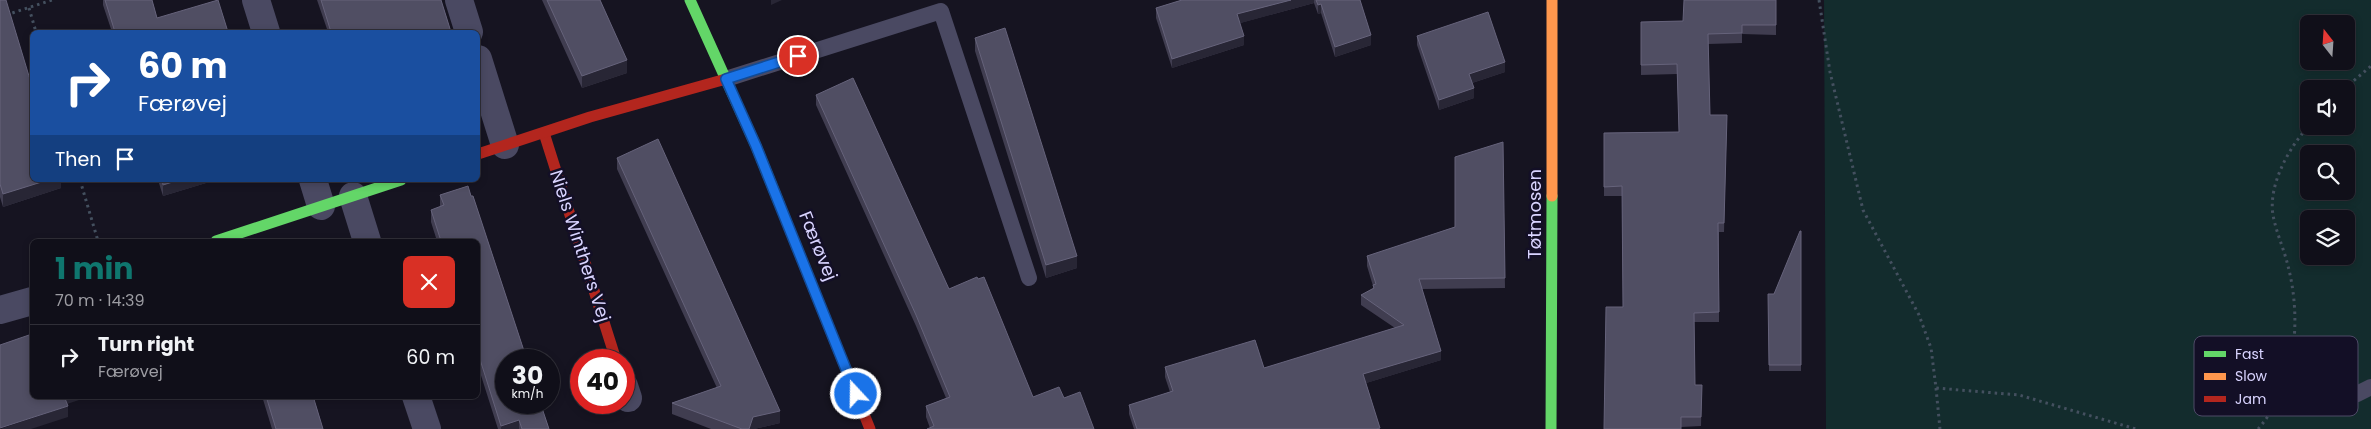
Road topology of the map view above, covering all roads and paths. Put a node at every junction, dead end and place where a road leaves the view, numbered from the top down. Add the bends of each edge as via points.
1 (52, 0) edge
2 (256, 0) edge
3 (459, 0) edge
4 (690, 0) edge
5 (1552, 0) edge
6 (1819, 0) edge
7 (938, 5) edge
8 (29, 8) junction
9 (0, 17) edge
10 (35, 30) edge
11 (265, 30) edge
12 (468, 30) edge
13 (480, 64) edge
14 (2371, 66) edge
15 (726, 79) junction
16 (2355, 80) edge
17 (544, 133) junction
18 (2300, 135) edge
19 (505, 145) junction
20 (480, 153) edge
21 (81, 182) edge
22 (314, 182) edge
23 (395, 182) edge
24 (353, 196) junction
25 (321, 206) junction
26 (97, 239) edge
27 (222, 239) edge
28 (366, 239) edge
29 (1029, 278) dead end
30 (30, 302) edge
31 (0, 310) edge
32 (2293, 336) edge
33 (613, 349) edge
34 (1936, 388) junction
35 (417, 399) edge
36 (2266, 416) edge
37 (427, 429) edge
38 (870, 429) edge
39 (1551, 429) edge
40 (1940, 429) edge
41 (2136, 429) edge
42 (2258, 429) edge

1 - 8 path
2 - 11 street
3 - 12 street
4 - 15 street, Færøvej
5 - 39 street, Tøtmosen
6 - 34 path via 1830,72 1863,210 1919,315 1931,348
7 - 15 lane
7 - 29 lane
8 - 9 path
8 - 10 path
13 - 19 street
14 - 16 path
15 - 17 street
15 - 38 street, Færøvej
17 - 19 street
17 - 33 street, Niels Winthers Vej
18 - 32 path via 2276,179 2272,214 2289,267 2295,310
19 - 20 street
21 - 26 path
22 - 25 street
23 - 24 street
24 - 25 street
24 - 28 street
25 - 27 street
30 - 31 street
34 - 40 path
34 - 41 path via 2019,395
35 - 37 street
36 - 42 path

